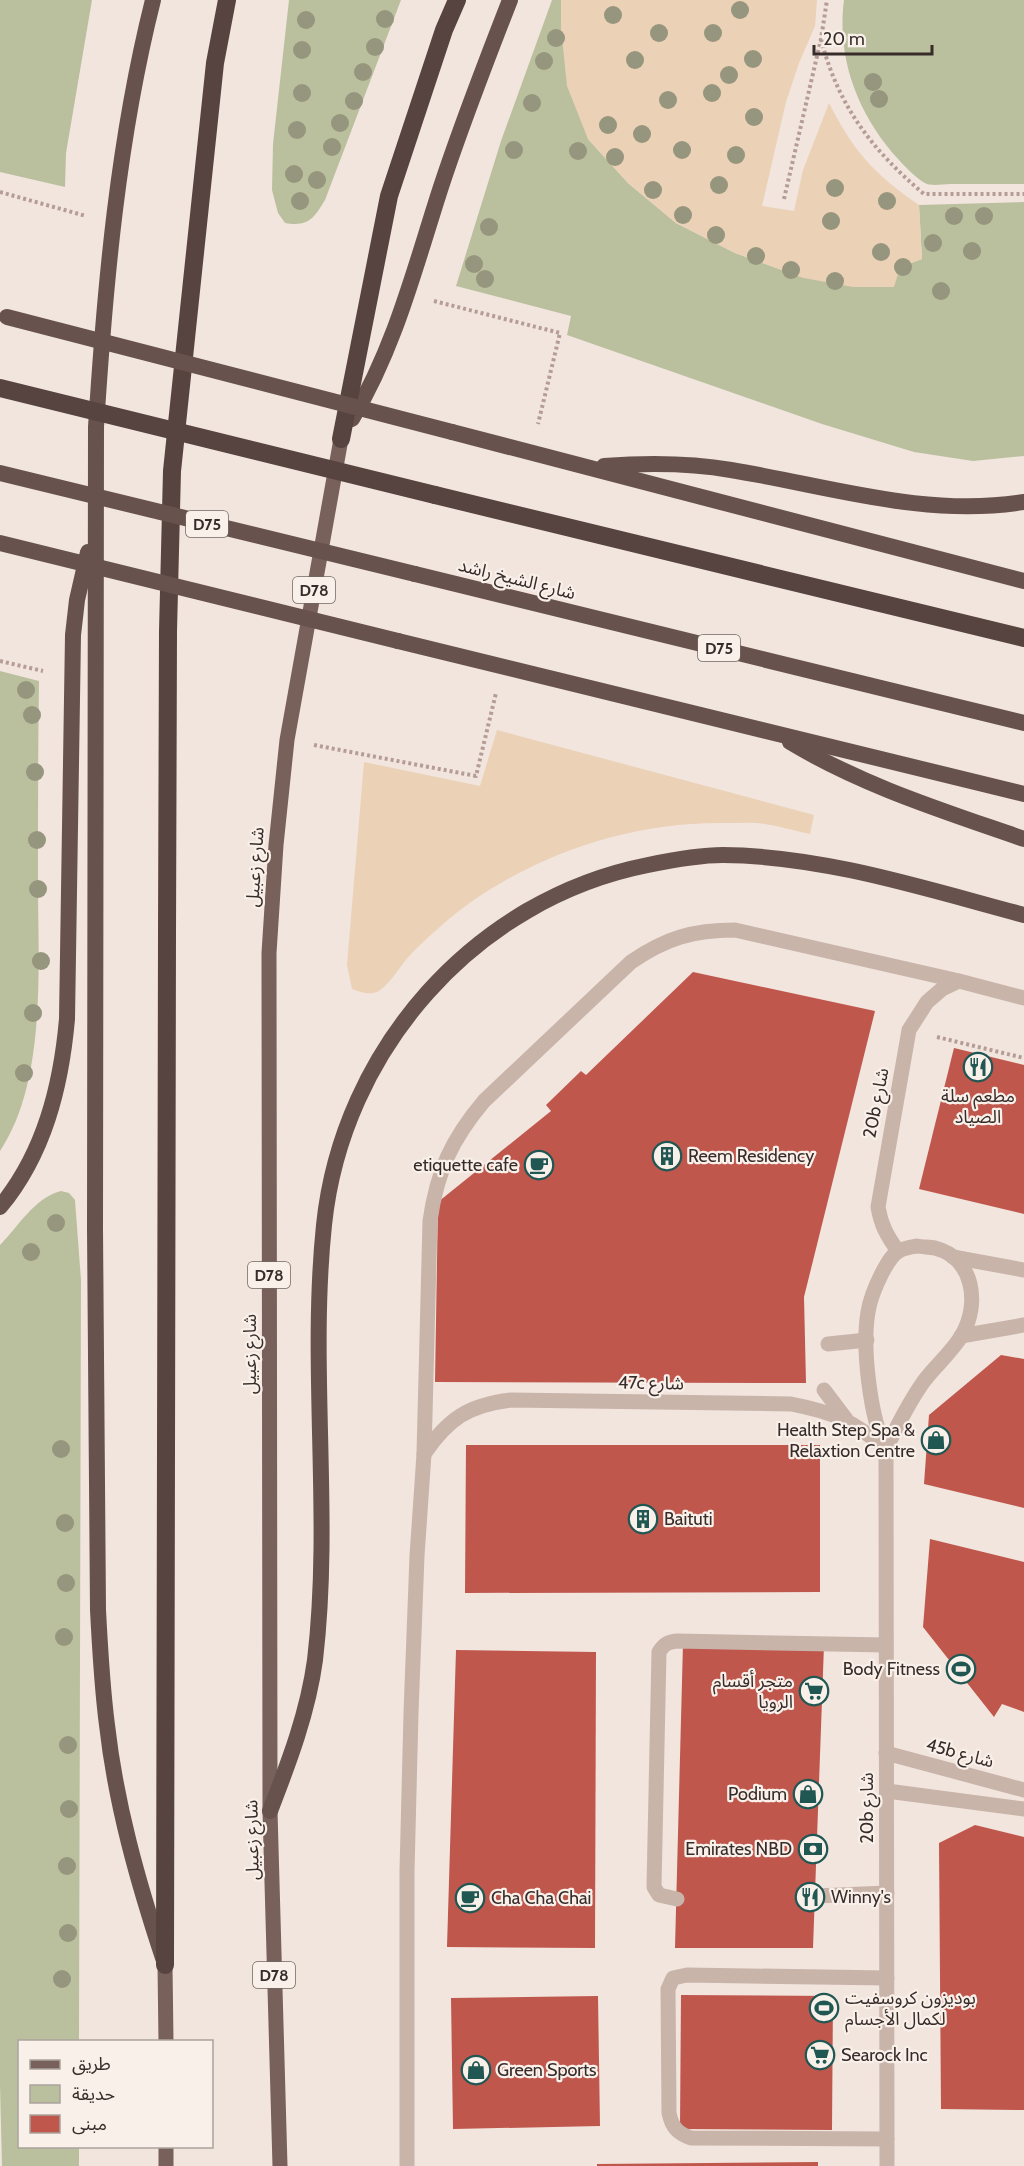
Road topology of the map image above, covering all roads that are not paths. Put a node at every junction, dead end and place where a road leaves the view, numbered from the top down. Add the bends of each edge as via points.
1 (227, 0) edge
2 (457, 0) edge
3 (510, 0) edge
4 (150, 6) edge
5 (0, 315) edge
6 (0, 388) edge
7 (341, 439) junction
8 (588, 467) junction
9 (0, 473) edge
10 (1024, 502) edge
11 (95, 531) junction
12 (0, 543) edge
13 (1024, 580) edge
14 (1024, 638) edge
15 (1024, 723) edge
16 (776, 733) junction
17 (1024, 794) edge
18 (1024, 839) edge
19 (1024, 915) edge
20 (959, 981) junction
21 (1024, 998) edge
22 (0, 1207) edge
23 (898, 1251) junction
24 (953, 1257) junction
25 (1024, 1270) edge
26 (1024, 1325) edge
27 (961, 1336) junction
28 (867, 1340) junction
29 (828, 1344) dead end
30 (824, 1390) dead end
31 (846, 1419) junction
32 (886, 1449) junction
33 (424, 1454) junction
34 (886, 1645) junction
35 (886, 1753) junction
36 (1024, 1790) edge
37 (887, 1791) junction
38 (1024, 1809) edge
39 (270, 1811) junction
40 (887, 1893) junction
41 (815, 1896) dead end
42 (676, 1899) dead end
43 (165, 1965) junction
44 (887, 1978) junction
45 (166, 2040) edge
46 (886, 2139) junction
47 (166, 2148) edge
48 (166, 2166) edge
49 (280, 2166) edge
50 (406, 2166) edge
51 (887, 2166) edge

1 - 43 highway via 216,63 172,471 168,642
2 - 7 highway via 389,196
3 - 7 highway via 454,149 397,327
4 - 11 highway via 113,223 102,323
5 - 8 highway, bridge
6 - 14 highway, bridge
7 - 39 main road, شارع زعبيل / D78 via 286,740 269,953
8 - 10 highway via 659,464 729,470 914,504 957,507
8 - 13 highway
9 - 15 highway, شارع الشيخ راشد / D75, bridge
11 - 22 highway via 79,588 73,635 64,1059 43,1135
11 - 43 highway via 98,1610 106,1725 115,1782 142,1894
12 - 16 highway, bridge
16 - 17 highway
16 - 18 highway via 885,790
19 - 39 highway via 810,862 718,855 672,860 626,869 540,903 473,948 431,987 373,1066 352,1110 329,1187 319,1321 320,1611 303,1717
20 - 21 street
20 - 23 street, 20b شارع via 927,1002 909,1030 878,1207 880,1222
20 - 33 street via 735,930 707,930 680,936 654,946 631,962 484,1101 452,1144 441,1168 430,1221
23 - 24 street via 917,1246 936,1248
23 - 28 street via 876,1286 868,1312
24 - 25 street
24 - 27 street via 964,1268 972,1301
26 - 27 street
27 - 32 street via 924,1382
28 - 29 street
28 - 32 street via 873,1414
30 - 31 street
31 - 32 street, 47c شارع
31 - 33 street, 47c شارع via 791,1404 511,1400 469,1410 451,1421
32 - 34 street, 20b شارع
33 - 50 street via 408,1815
34 - 35 street, 20b شارع
34 - 42 street via 677,1641 663,1646 659,1652 654,1887 659,1895
35 - 36 street, 45b شارع
35 - 37 street, 20b شارع
37 - 38 street
37 - 40 street, 20b شارع
39 - 49 main road, شارع زعبيل / D78
40 - 41 street
40 - 44 street, 20b شارع
43 - 45 main road
44 - 46 street, 20b شارع
44 - 46 street via 687,1975 673,1978 668,1989 669,2113 675,2130 682,2135
46 - 51 street, 20b شارع
47 - 48 main road

